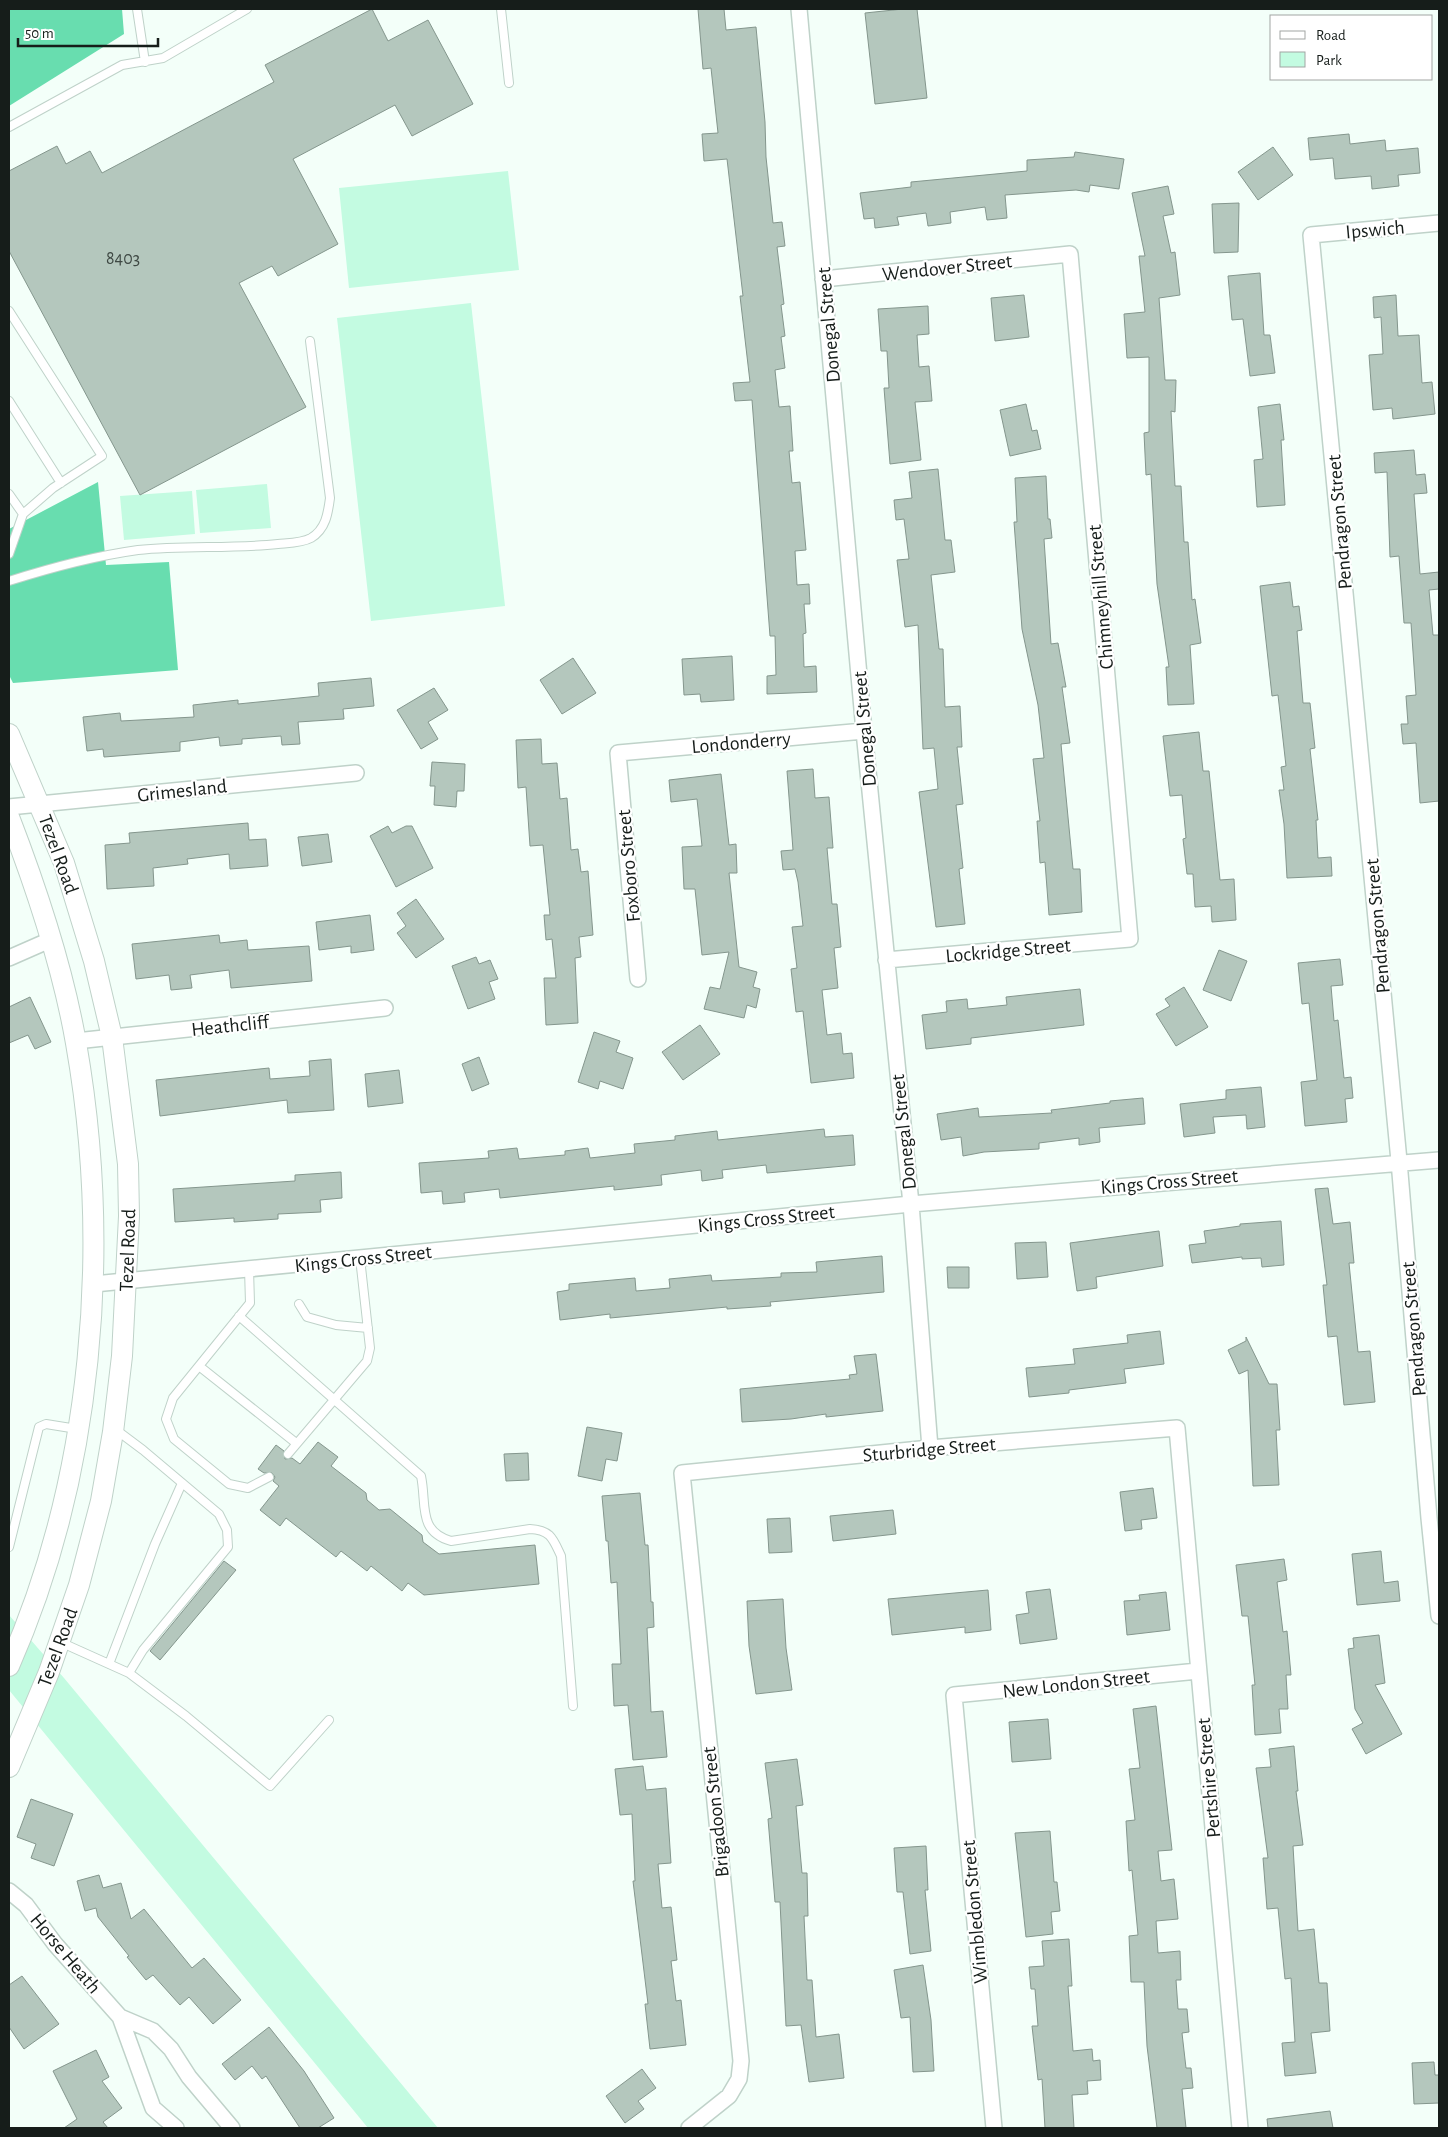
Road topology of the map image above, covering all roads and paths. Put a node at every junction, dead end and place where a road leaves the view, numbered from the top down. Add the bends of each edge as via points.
1 (137, 9) edge
2 (247, 9) edge
3 (501, 9) edge
4 (799, 9) edge
5 (144, 62) junction
6 (508, 83) dead end
7 (9, 127) edge
8 (1439, 222) edge
9 (1311, 235) joint
10 (1070, 254) joint
11 (824, 279) junction
12 (9, 311) edge
13 (310, 341) dead end
14 (9, 401) edge
15 (61, 483) junction
16 (9, 494) edge
17 (24, 514) junction
18 (9, 554) edge
19 (9, 581) edge
20 (864, 731) junction
21 (9, 734) edge
22 (618, 753) joint
23 (356, 773) dead end
24 (40, 804) junction
25 (9, 807) edge
26 (9, 817) edge
27 (1130, 939) joint
28 (50, 940) junction
29 (9, 958) edge
30 (886, 960) junction
31 (638, 979) dead end
32 (385, 1008) dead end
33 (112, 1037) junction
34 (76, 1041) junction
35 (1439, 1160) edge
36 (1399, 1161) junction
37 (911, 1204) junction
38 (360, 1258) junction
39 (248, 1269) junction
40 (126, 1281) junction
41 (94, 1284) junction
42 (299, 1304) dead end
43 (239, 1316) junction
44 (368, 1328) junction
45 (199, 1366) junction
46 (334, 1399) junction
47 (114, 1428) junction
48 (1177, 1428) joint
49 (77, 1429) junction
50 (296, 1443) junction
51 (930, 1448) junction
52 (288, 1454) dead end
53 (682, 1473) joint
54 (269, 1478) dead end
55 (182, 1483) junction
56 (9, 1547) edge
57 (1439, 1616) edge
58 (60, 1642) junction
59 (109, 1664) junction
60 (9, 1666) edge
61 (1198, 1671) junction
62 (129, 1673) junction
63 (954, 1695) joint
64 (573, 1706) dead end
65 (329, 1720) dead end
66 (9, 1767) edge
67 (9, 1891) edge
68 (120, 2018) junction
69 (176, 2128) edge
70 (232, 2128) edge
71 (689, 2128) edge
72 (994, 2128) edge
73 (1240, 2128) edge

1 - 5 lane
2 - 5 lane via 163,58
3 - 6 lane
4 - 11 street, Donegal Street
5 - 7 lane via 122,66
8 - 9 street, Ipswich
9 - 36 street, Pendragon Street
10 - 11 street, Wendover Street
10 - 27 street, Chimneyhill Street
11 - 20 street, Donegal Street
12 - 15 lane via 102,456
13 - 19 lane via 330,498 328,516 311,538 252,547 138,550
14 - 15 lane
15 - 17 lane
16 - 17 lane
17 - 18 lane
20 - 22 street, Londonderry
20 - 30 street, Donegal Street
21 - 24 main road, Tezel Road
22 - 31 street, Foxboro Street
23 - 24 street, Grimesland
24 - 25 street, Grimesland
24 - 33 main road, Tezel Road via 82,916
26 - 28 main road, Tezel Road
27 - 30 street, Lockridge Street
28 - 29 street
28 - 34 main road, Tezel Road
30 - 37 street, Donegal Street
32 - 33 street, Heathcliff
33 - 34 street, Heathcliff
33 - 40 main road, Tezel Road via 128,1164
34 - 41 main road, Tezel Road via 94,1202
35 - 36 street, Kings Cross Street
36 - 37 street, Kings Cross Street
36 - 57 street, Pendragon Street
37 - 38 street, Kings Cross Street
37 - 51 street, Donegal Street
38 - 39 street, Kings Cross Street
38 - 44 lane
39 - 40 street, Kings Cross Street
39 - 43 lane via 250,1303
40 - 41 street, Kings Cross Street
40 - 47 main road, Tezel Road
41 - 49 main road, Tezel Road
42 - 44 lane via 307,1317 336,1325
43 - 45 lane
43 - 46 lane
44 - 46 lane via 370,1348 367,1361
45 - 50 lane
45 - 54 lane via 173,1398 166,1419 174,1439 229,1484 248,1488
46 - 50 lane
46 - 64 lane via 421,1476 425,1516 431,1531 440,1538 451,1541 530,1529 542,1530 552,1538 561,1556
47 - 55 lane
47 - 58 main road, Tezel Road via 94,1529
48 - 51 street, Sturbridge Street
48 - 61 street, Pertshire Street
49 - 56 lane via 46,1424 39,1428
49 - 60 main road, Tezel Road via 62,1509 29,1620
50 - 52 lane
51 - 53 street, Sturbridge Street
53 - 71 street, Brigadoon Street via 741,2061 739,2079 729,2096
55 - 59 lane
55 - 62 lane via 219,1514 227,1530 228,1547 143,1650
58 - 59 lane
58 - 66 main road, Tezel Road
59 - 62 lane
61 - 63 street, New London Street
61 - 73 street, Pertshire Street
62 - 65 lane via 270,1786
63 - 72 street, Wimbledon Street
67 - 68 street, Horse Heath via 26,1905 55,1944
68 - 69 street, Horse Heath via 153,2108
68 - 70 street, Horse Heath via 153,2031 171,2049 189,2077

